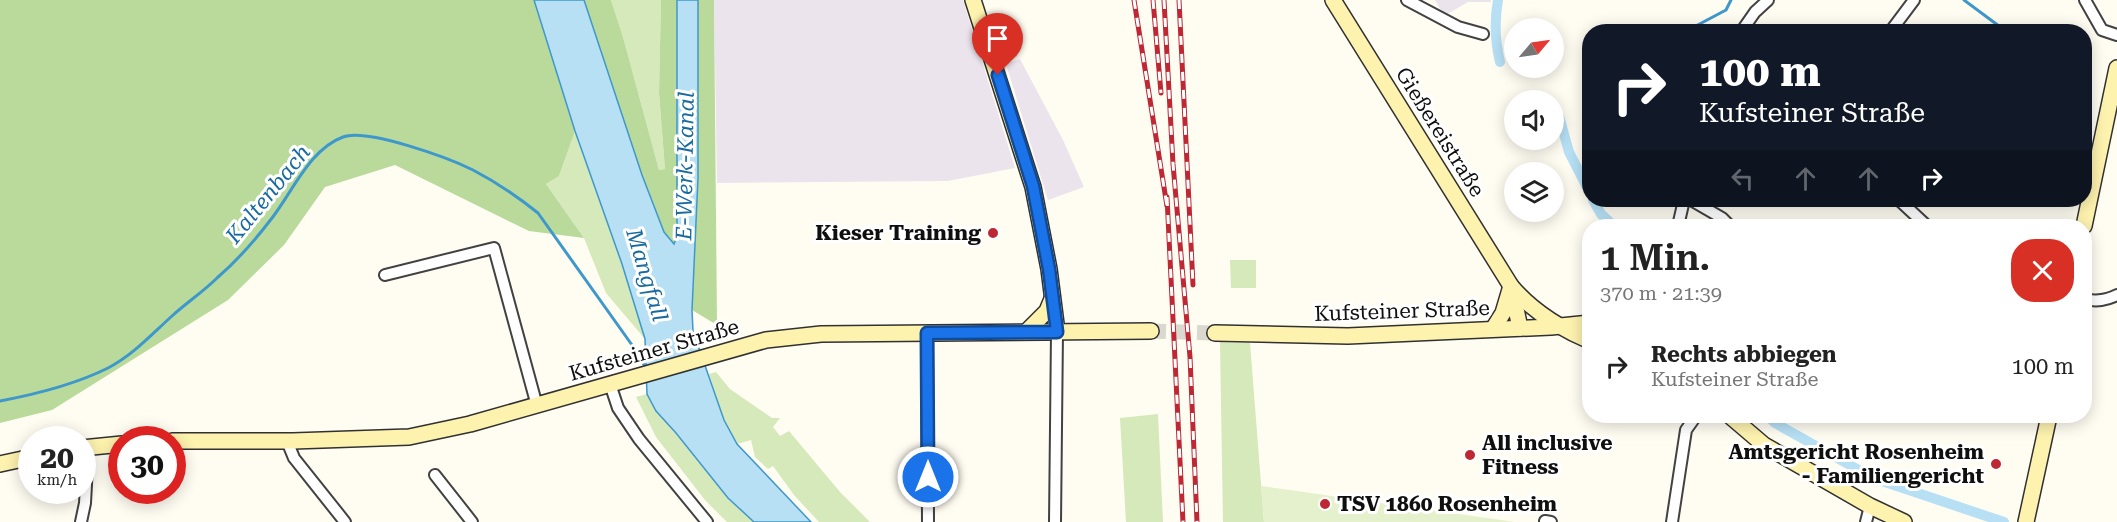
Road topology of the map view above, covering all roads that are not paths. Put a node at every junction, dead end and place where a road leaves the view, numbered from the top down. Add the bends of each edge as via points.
1 (973, 0) edge
2 (1334, 0) edge
3 (1407, 0) edge
4 (1767, 0) edge
5 (1914, 0) edge
6 (2085, 0) edge
7 (1747, 24) edge
8 (1896, 24) edge
9 (1483, 34) dead end
10 (2117, 35) edge
11 (2117, 68) edge
12 (2092, 188) edge
13 (1704, 207) edge
14 (1907, 207) edge
15 (1723, 219) edge
16 (1919, 219) edge
17 (385, 275) dead end
18 (1511, 286) junction
19 (2117, 295) edge
20 (1052, 299) junction
21 (2092, 300) edge
22 (1582, 324) edge
23 (1560, 326) junction
24 (1520, 328) junction
25 (1493, 329) junction
26 (1151, 331) tunnel mouth
27 (1026, 332) junction
28 (1057, 332) junction
29 (927, 333) junction
30 (1215, 333) tunnel mouth
31 (1582, 337) edge
32 (617, 382) junction
33 (537, 405) junction
34 (1691, 423) edge
35 (1738, 423) edge
36 (2047, 423) edge
37 (186, 441) edge
38 (287, 441) junction
39 (18, 460) edge
40 (0, 464) edge
41 (435, 475) dead end
42 (85, 504) edge
43 (1870, 506) junction
44 (2026, 520) edge
45 (81, 522) edge
46 (345, 522) edge
47 (472, 522) edge
48 (707, 522) edge
49 (928, 522) edge
50 (1055, 522) edge
51 (1672, 522) edge
52 (1866, 522) edge
53 (1904, 522) edge

1 - 20 main road via 1033,186
2 - 18 main road, Gießereistraße
3 - 9 street via 1458,27
4 - 7 street
5 - 8 street
6 - 10 street via 2102,30
11 - 12 main road
13 - 15 street
14 - 16 street
17 - 33 street via 494,248
18 - 23 main road, Gießereistraße via 1534,310
18 - 24 main road, Gießereistraße
18 - 25 main road via 1503,313
19 - 21 street
20 - 27 main road via 1047,311
20 - 28 main road
22 - 23 main road, Kufsteiner Straße
23 - 24 main road, Kufsteiner Straße
23 - 31 main road, Gießereistraße
24 - 25 main road, Kufsteiner Straße
25 - 30 main road, Kufsteiner Straße via 1348,336
26 - 28 main road, Kufsteiner Straße
27 - 28 main road, Kufsteiner Straße
27 - 29 main road, Kufsteiner Straße
28 - 50 street
29 - 32 main road, Kufsteiner Straße via 821,333 766,340
29 - 49 street
32 - 33 main road, Kufsteiner Straße
32 - 48 street via 618,408
33 - 38 main road, Kufsteiner Straße via 409,437
34 - 51 street via 1686,430
35 - 43 main road via 1764,445
36 - 44 main road
37 - 38 main road, Kufsteiner Straße
38 - 46 street via 294,458
39 - 40 main road
41 - 47 street
42 - 45 street
43 - 52 street
43 - 53 main road

